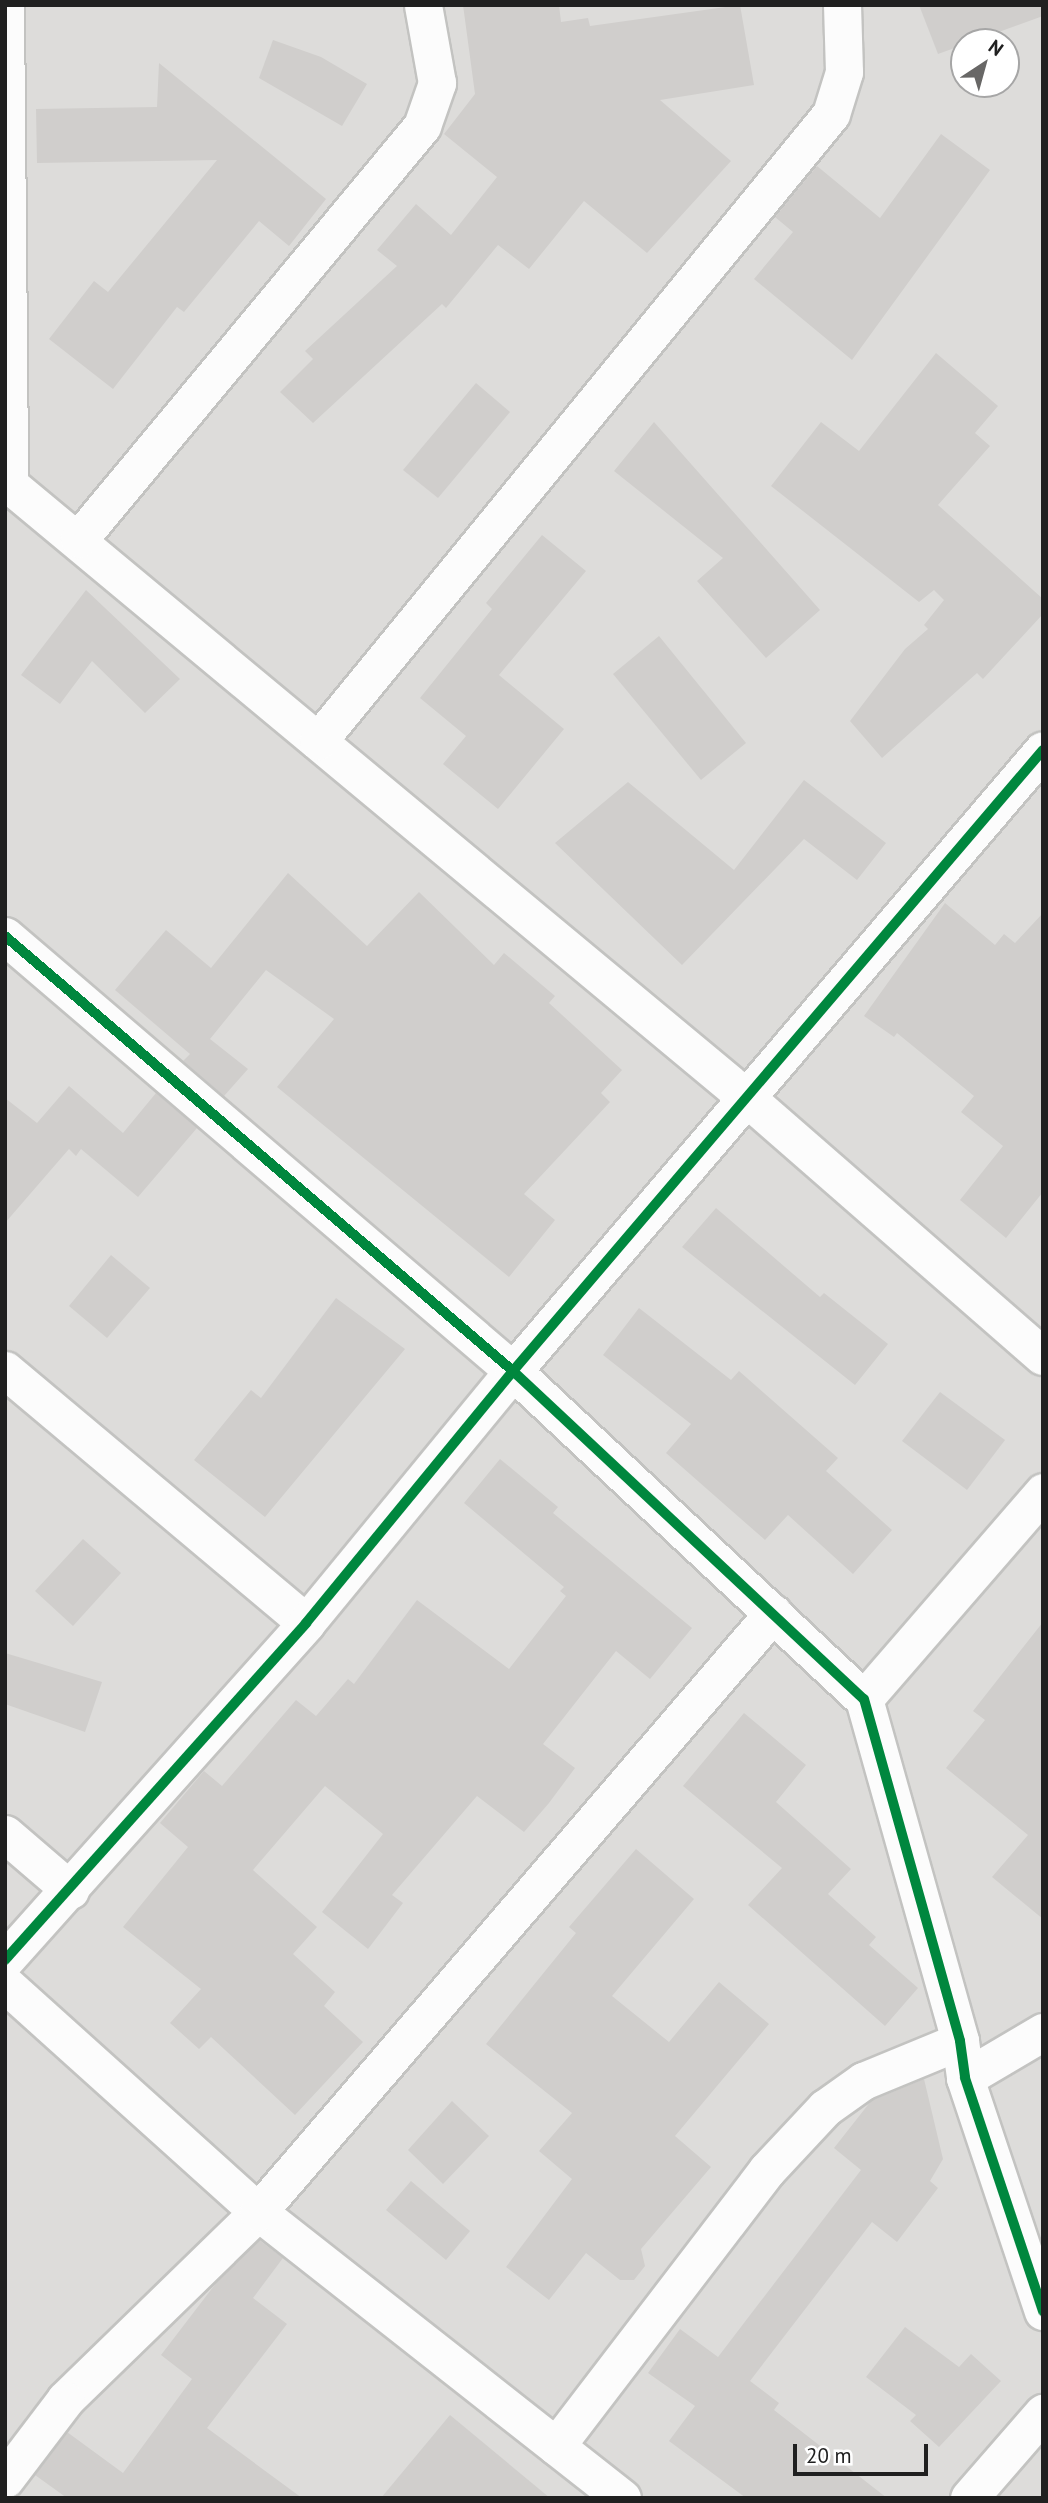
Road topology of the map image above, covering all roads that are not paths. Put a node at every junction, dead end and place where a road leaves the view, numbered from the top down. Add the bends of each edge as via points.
1 (5, 5) edge
2 (423, 5) edge
3 (842, 5) edge
4 (7, 481) edge
5 (79, 539) junction
6 (318, 741) junction
7 (1043, 750) edge
8 (5, 936) edge
9 (748, 1099) junction
10 (1043, 1356) edge
11 (5, 1370) edge
12 (513, 1371) junction
13 (1043, 1492) edge
14 (773, 1613) junction
15 (306, 1623) junction
16 (864, 1699) junction
17 (5, 1835) edge
18 (70, 1890) junction
19 (5, 1960) edge
20 (5, 1984) edge
21 (1043, 2032) edge
22 (960, 2041) junction
23 (965, 2078) junction
24 (258, 2212) junction
25 (1043, 2311) edge
26 (1043, 2413) edge
27 (556, 2446) junction
28 (5, 2479) edge
29 (622, 2498) edge
30 (969, 2498) edge

1 - 4 street
2 - 5 street via 437,83 422,125
3 - 6 street via 844,72 831,114
4 - 5 street
5 - 6 street
6 - 9 street
7 - 9 street
8 - 12 street
9 - 10 street
9 - 12 street
11 - 15 street
12 - 14 street
12 - 15 street
13 - 16 street
14 - 16 street
14 - 24 street
15 - 18 street
16 - 22 street
17 - 18 street
18 - 19 street
20 - 24 street
21 - 23 street
22 - 23 street
22 - 27 street via 863,2081 825,2108 767,2170
23 - 25 street
24 - 27 street
24 - 28 street via 65,2400
26 - 30 street
27 - 29 street

